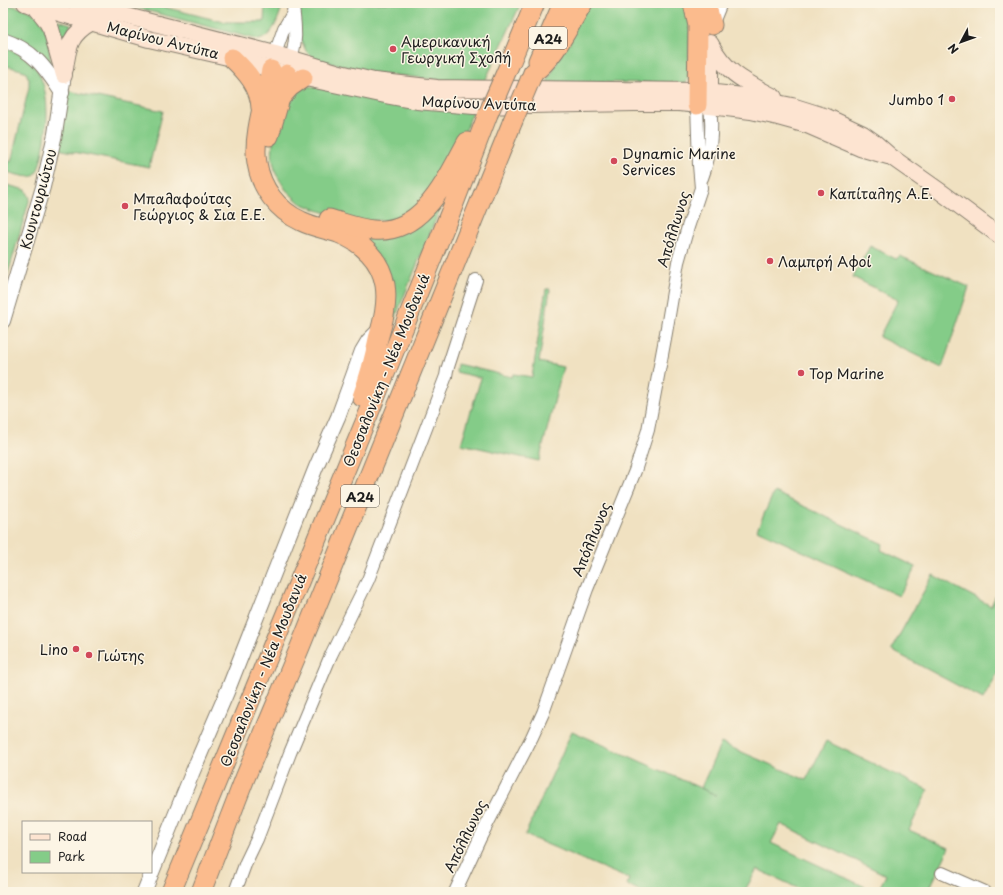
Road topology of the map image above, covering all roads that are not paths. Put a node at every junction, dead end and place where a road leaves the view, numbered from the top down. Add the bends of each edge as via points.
1 (76, 3) edge
2 (535, 3) edge
3 (563, 3) edge
4 (583, 3) edge
5 (694, 3) edge
6 (706, 3) edge
7 (721, 3) edge
8 (29, 4) edge
9 (293, 8) edge
10 (95, 12) edge
11 (712, 24) junction
12 (3, 40) edge
13 (710, 43) junction
14 (232, 58) junction
15 (286, 67) junction
16 (533, 73) junction
17 (64, 75) junction
18 (62, 92) junction
19 (704, 98) junction
20 (792, 106) junction
21 (262, 114) junction
22 (488, 114) junction
23 (890, 156) junction
24 (1000, 236) edge
25 (476, 280) dead end
26 (3, 321) edge
27 (381, 328) junction
28 (361, 431) junction
29 (152, 872) edge
30 (152, 873) edge
31 (942, 873) dead end
32 (144, 892) edge
33 (171, 892) edge
34 (201, 892) edge
35 (235, 892) edge
36 (455, 892) edge
37 (985, 892) edge

1 - 10 main road, Μαρίνου Αντύπα
2 - 22 highway, Θεσσαλονίκη - Νέα Μουδανιά / Α24, bridge
3 - 16 highway, Θεσσαλονίκη - Νέα Μουδανιά / Α24
4 - 16 highway via 559,45 548,60
5 - 19 highway
6 - 11 highway
7 - 11 street
8 - 10 main road, Μαρίνου Αντύπα
8 - 17 main road via 52,29
9 - 15 street via 296,38
9 - 15 street via 284,28
10 - 14 main road, Μαρίνου Αντύπα via 149,39
10 - 15 main road, Μαρίνου Αντύπα
10 - 17 main road via 71,40
11 - 13 main road
12 - 18 street via 33,56 47,70
13 - 19 main road
13 - 20 main road via 731,71
14 - 15 main road, Μαρίνου Αντύπα
14 - 21 highway via 245,70 255,85 261,100
15 - 19 main road, Μαρίνου Αντύπα via 430,87
15 - 19 main road, Μαρίνου Αντύπα via 390,96 448,104 481,106 634,103
15 - 21 highway
15 - 22 highway via 290,87 280,97 267,149 270,170 277,184 289,199 301,208 323,217 374,230 388,230 401,226 423,212 439,191 479,121
16 - 34 highway, Θεσσαλονίκη - Νέα Μουδανιά / Α24, bridge via 245,778
17 - 18 street, Κουντουριώτου
18 - 26 street, Κουντουριώτου via 43,187
19 - 20 main road, Μαρίνου Αντύπα via 764,100
19 - 23 main road, Μαρίνου Αντύπα via 807,125 860,148
19 - 36 street, Απόλλωνος via 701,188 678,262 648,430 635,471 587,589 543,713
20 - 23 main road, Μαρίνου Αντύπα via 852,128
21 - 27 highway via 256,155 259,172 267,190 281,208 294,218 340,233 371,254 385,285 385,309
22 - 28 highway, Θεσσαλονίκη - Νέα Μουδανιά / Α24
23 - 24 main road, Μαρίνου Αντύπα
25 - 35 street via 446,376 368,580 290,753
27 - 28 highway via 361,401
27 - 29 street via 362,351 338,417
28 - 33 highway, Θεσσαλονίκη - Νέα Μουδανιά / Α24
30 - 32 street
31 - 37 street

